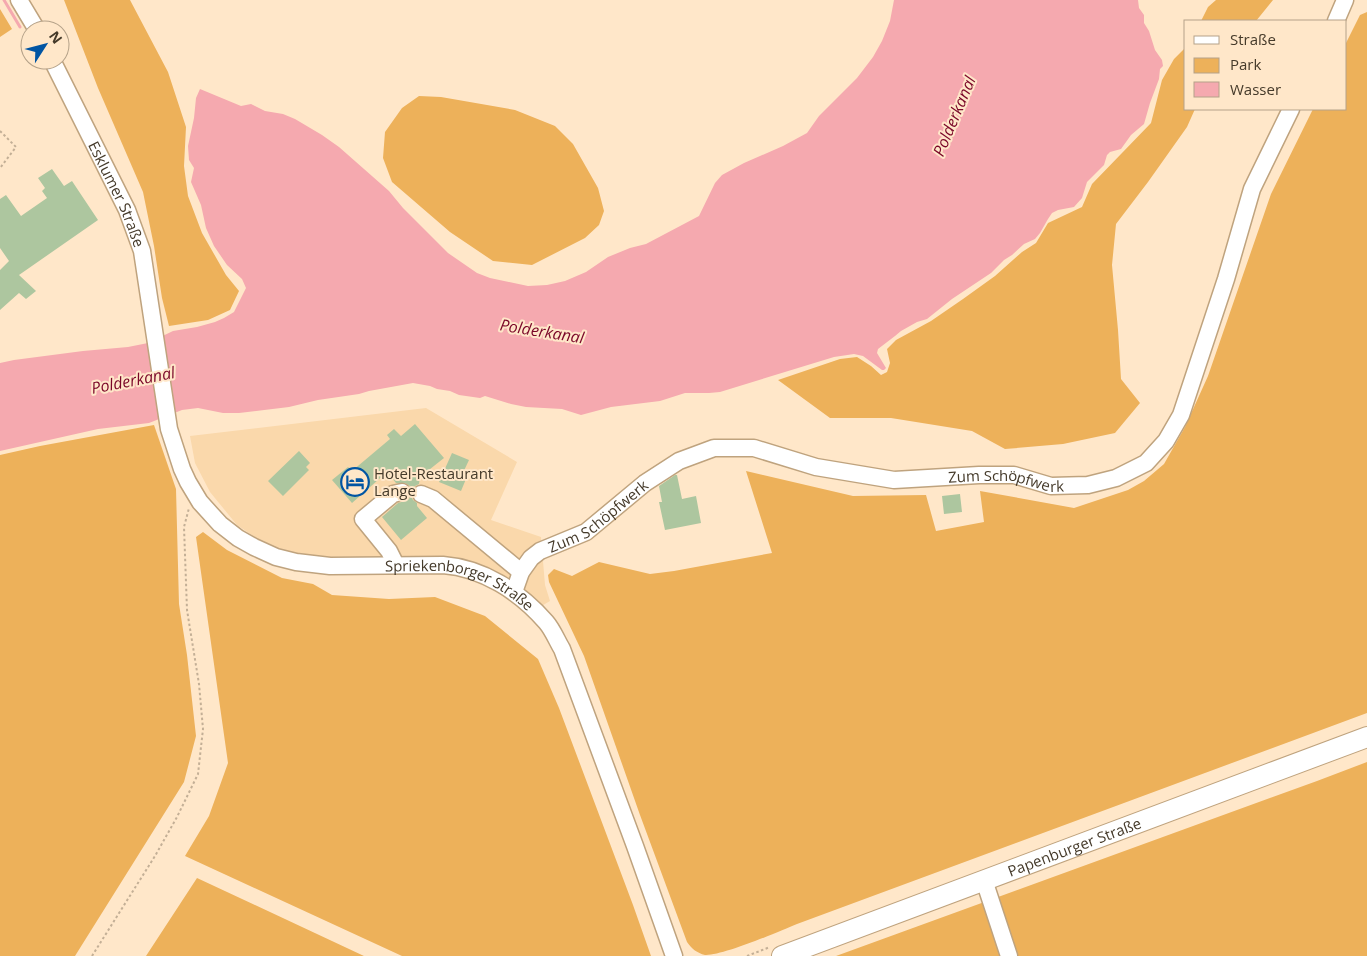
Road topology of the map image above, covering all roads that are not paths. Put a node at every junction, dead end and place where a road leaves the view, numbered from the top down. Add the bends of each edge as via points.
1 (19, 0) edge
2 (1345, 0) edge
3 (31, 20) edge
4 (1336, 20) edge
5 (57, 70) edge
6 (1291, 110) edge
7 (154, 333) joint
8 (402, 492) dead end
9 (427, 496) dead end
10 (396, 565) junction
11 (521, 572) junction
12 (514, 592) junction
13 (1367, 737) edge
14 (984, 880) junction
15 (674, 956) edge
16 (782, 956) edge
17 (1009, 956) edge

1 - 3 street
2 - 4 street
5 - 7 street, Esklumer Straße via 127,210 142,250
6 - 11 street, Zum Schöpfwerk via 1252,189 1181,414 1166,441 1146,463 1116,478 1088,485 1051,486 1014,475 894,480 816,467 754,448 714,448 679,461 645,483 586,532 540,551
7 - 10 street, Spriekenborger Straße via 169,429 179,462 193,492 220,524 254,547 296,562 330,566
8 - 10 street via 393,494 363,519
9 - 11 street
10 - 12 street, Spriekenborger Straße via 462,567
11 - 12 street, Zum Schöpfwerk
12 - 15 street, Spriekenborger Straße via 547,624 562,649
13 - 14 main road, Papenburger Straße
14 - 16 main road, Papenburger Straße
14 - 17 street

